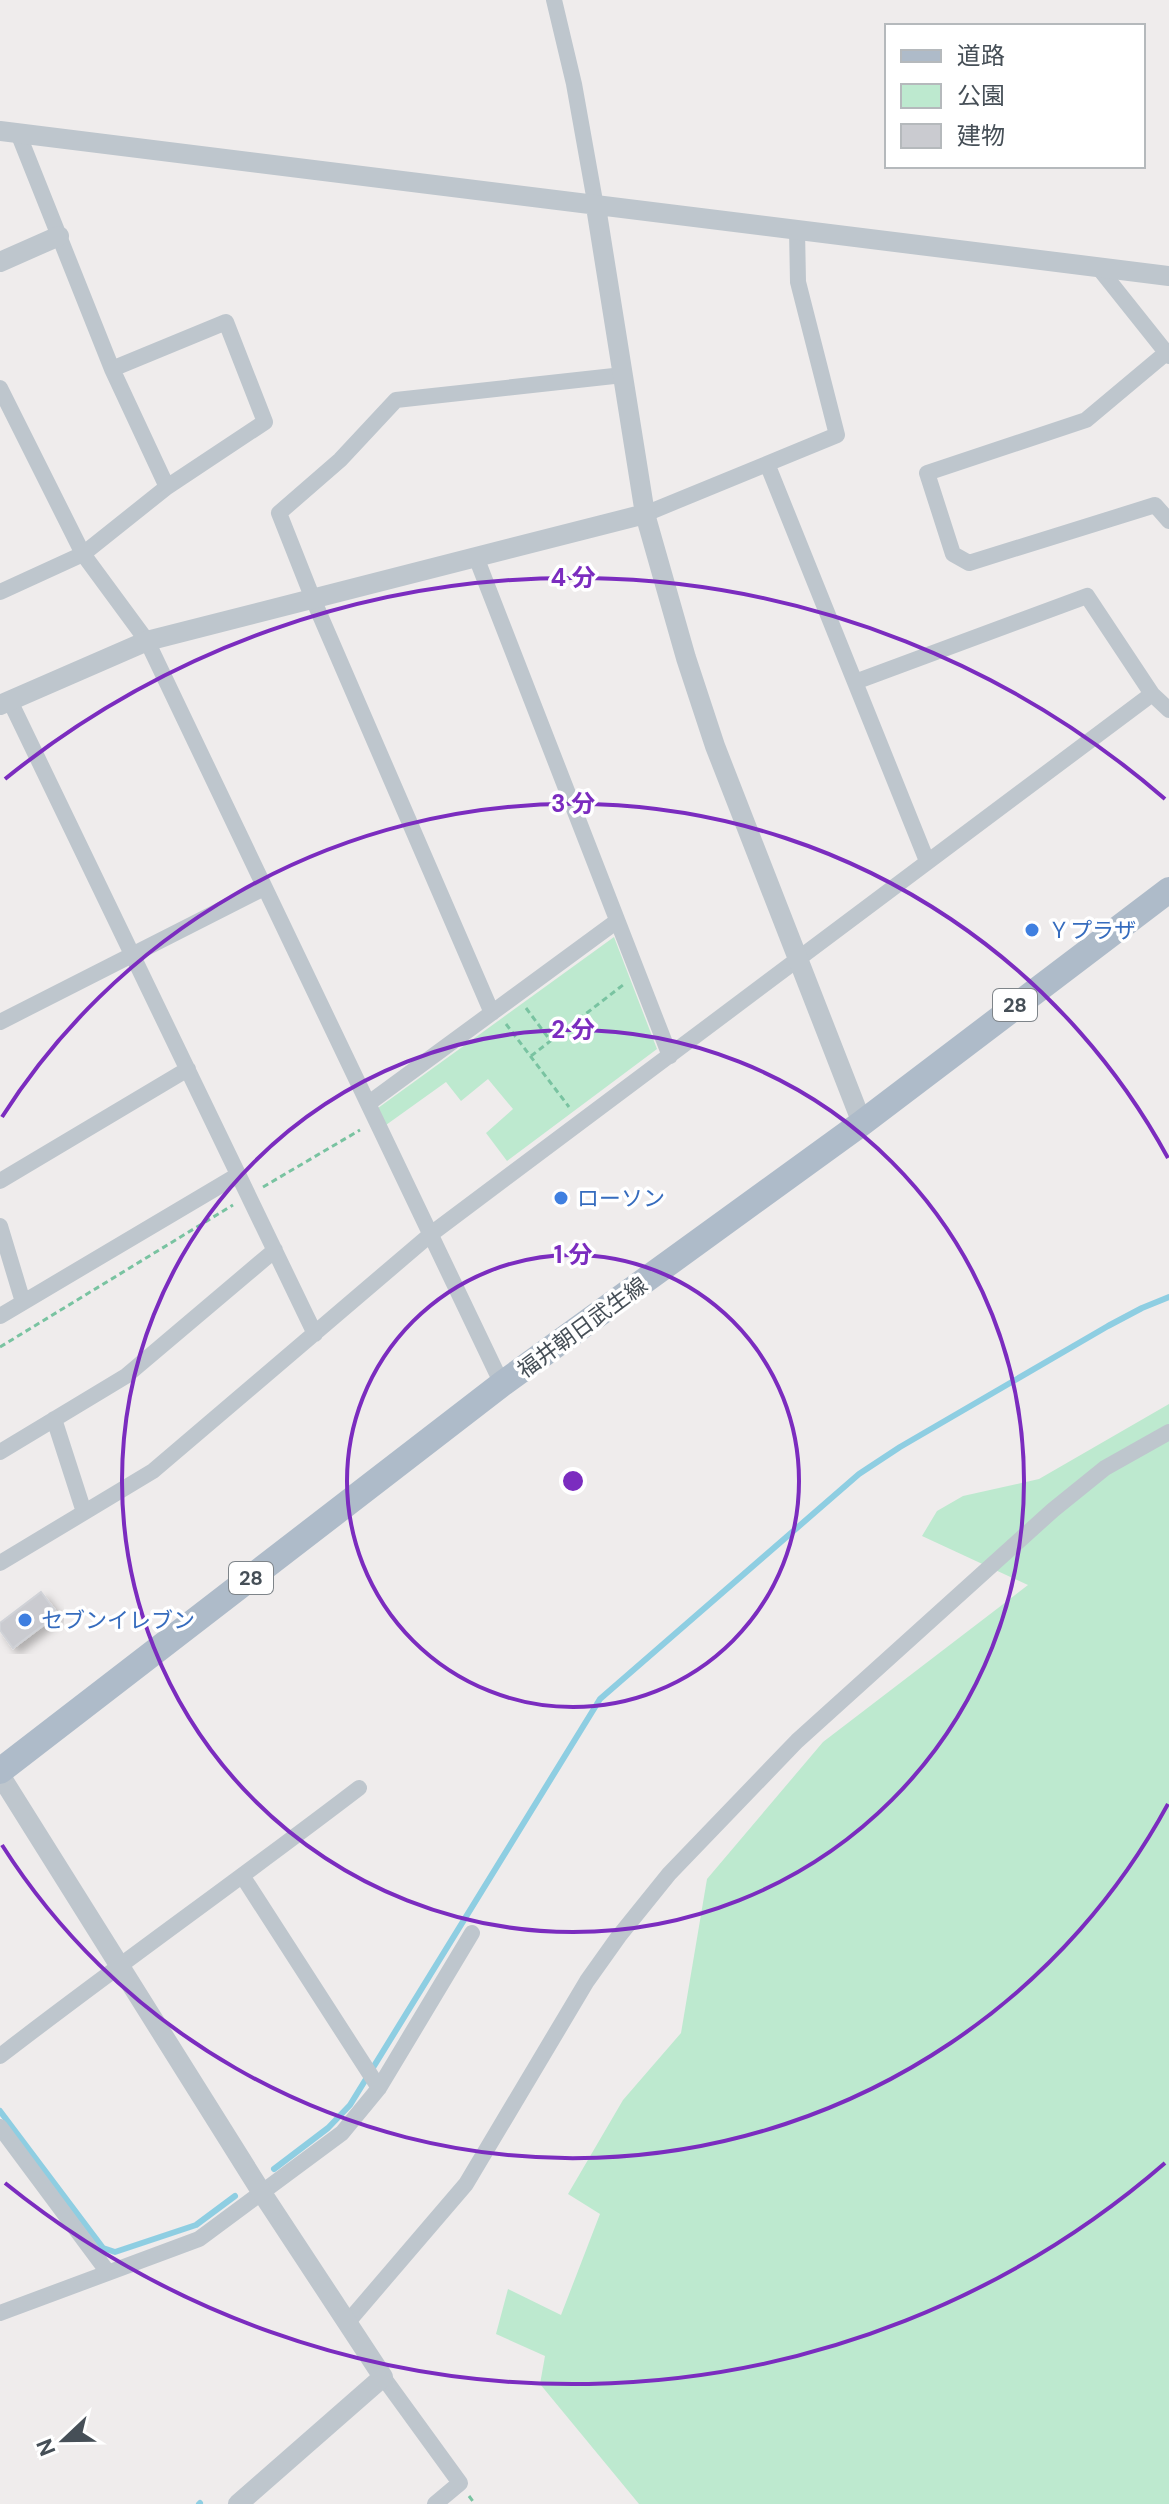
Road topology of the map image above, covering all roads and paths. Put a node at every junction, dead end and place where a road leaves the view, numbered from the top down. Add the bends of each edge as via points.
1 (554, 0) edge
2 (9, 132) edge
3 (596, 207) junction
4 (797, 230) junction
5 (59, 236) junction
6 (0, 262) edge
7 (1098, 267) junction
8 (1169, 276) edge
9 (1168, 355) edge
10 (112, 369) junction
11 (623, 375) junction
12 (0, 388) edge
13 (5, 411) edge
14 (768, 466) junction
15 (167, 487) junction
16 (645, 514) junction
17 (1169, 521) edge
18 (83, 554) junction
19 (476, 557) junction
20 (0, 592) edge
21 (313, 599) junction
22 (147, 641) junction
23 (855, 682) junction
24 (1152, 694) junction
25 (5, 703) edge
26 (1169, 710) edge
27 (927, 861) junction
28 (264, 888) junction
29 (1169, 890) edge
30 (617, 921) junction
31 (134, 956) junction
32 (798, 961) junction
33 (638, 974) junction
34 (516, 996) junction
35 (492, 1013) junction
36 (0, 1022) edge
37 (506, 1024) dead end
38 (550, 1041) junction
39 (531, 1056) junction
40 (670, 1056) junction
41 (188, 1069) junction
42 (369, 1103) junction
43 (377, 1120) junction
44 (581, 1122) junction
45 (862, 1123) junction
46 (238, 1175) junction
47 (0, 1181) edge
48 (248, 1196) junction
49 (0, 1226) edge
50 (431, 1234) junction
51 (275, 1250) junction
52 (23, 1302) junction
53 (0, 1316) edge
54 (315, 1334) junction
55 (0, 1347) edge
56 (502, 1384) junction
57 (54, 1419) junction
58 (1169, 1432) edge
59 (0, 1452) edge
60 (84, 1512) junction
61 (0, 1563) edge
62 (0, 1773) edge
63 (359, 1788) dead end
64 (243, 1877) junction
65 (472, 1933) dead end
66 (119, 1964) junction
67 (0, 2056) edge
68 (379, 2088) junction
69 (0, 2127) edge
70 (262, 2193) junction
71 (107, 2271) junction
72 (0, 2313) edge
73 (347, 2323) junction
74 (383, 2377) junction
75 (238, 2504) edge
76 (435, 2504) edge

1 - 3 street
2 - 3 street
2 - 5 street
3 - 4 street
3 - 11 street
4 - 7 street
4 - 14 street via 798,282 837,435
5 - 6 street
5 - 10 street
7 - 8 street
7 - 9 street
9 - 17 street via 1086,420 927,473 953,554 969,563 1155,505
10 - 15 street
10 - 15 street via 226,322 265,422
11 - 16 street
11 - 21 street via 396,400 340,460 279,513
12 - 13 street
13 - 18 street
14 - 16 street
14 - 23 street
15 - 18 street
16 - 19 street
16 - 32 street via 700,702
18 - 20 street
18 - 22 street
19 - 21 street
19 - 30 street
21 - 22 street
21 - 35 street
22 - 25 street
22 - 28 street
23 - 24 street via 1087,596
23 - 27 street
24 - 26 street
24 - 27 street
25 - 31 street
27 - 32 street
28 - 31 street
28 - 42 street
29 - 45 main road, 福井朝日武生線 / 28
30 - 33 street
30 - 34 street
31 - 36 street
31 - 41 street
32 - 40 street
32 - 45 street
33 - 38 path
33 - 40 street
34 - 35 street
34 - 38 path
35 - 42 street
37 - 39 path
38 - 39 path
39 - 44 path
40 - 44 street
41 - 46 street
41 - 47 street
42 - 43 street
43 - 48 path
43 - 50 street
44 - 50 street
45 - 56 main road, 福井朝日武生線 / 28
46 - 48 street
46 - 52 street
48 - 51 street
48 - 55 path
49 - 52 street
50 - 54 street
50 - 56 street
51 - 54 street
51 - 57 street via 126,1376
52 - 53 street
54 - 60 street via 153,1471
56 - 62 main road, 福井朝日武生線 / 28
57 - 59 street
57 - 60 street
58 - 73 street via 1105,1468 1053,1510 797,1741 669,1874 587,1981 466,2184
60 - 61 street
62 - 66 street
63 - 64 street
64 - 66 street
64 - 68 street
65 - 68 street
66 - 67 street
66 - 70 street
68 - 70 street via 342,2133
69 - 71 street
70 - 71 street via 199,2239
70 - 73 street
71 - 72 street
73 - 74 street
74 - 75 street
74 - 76 street via 460,2483

